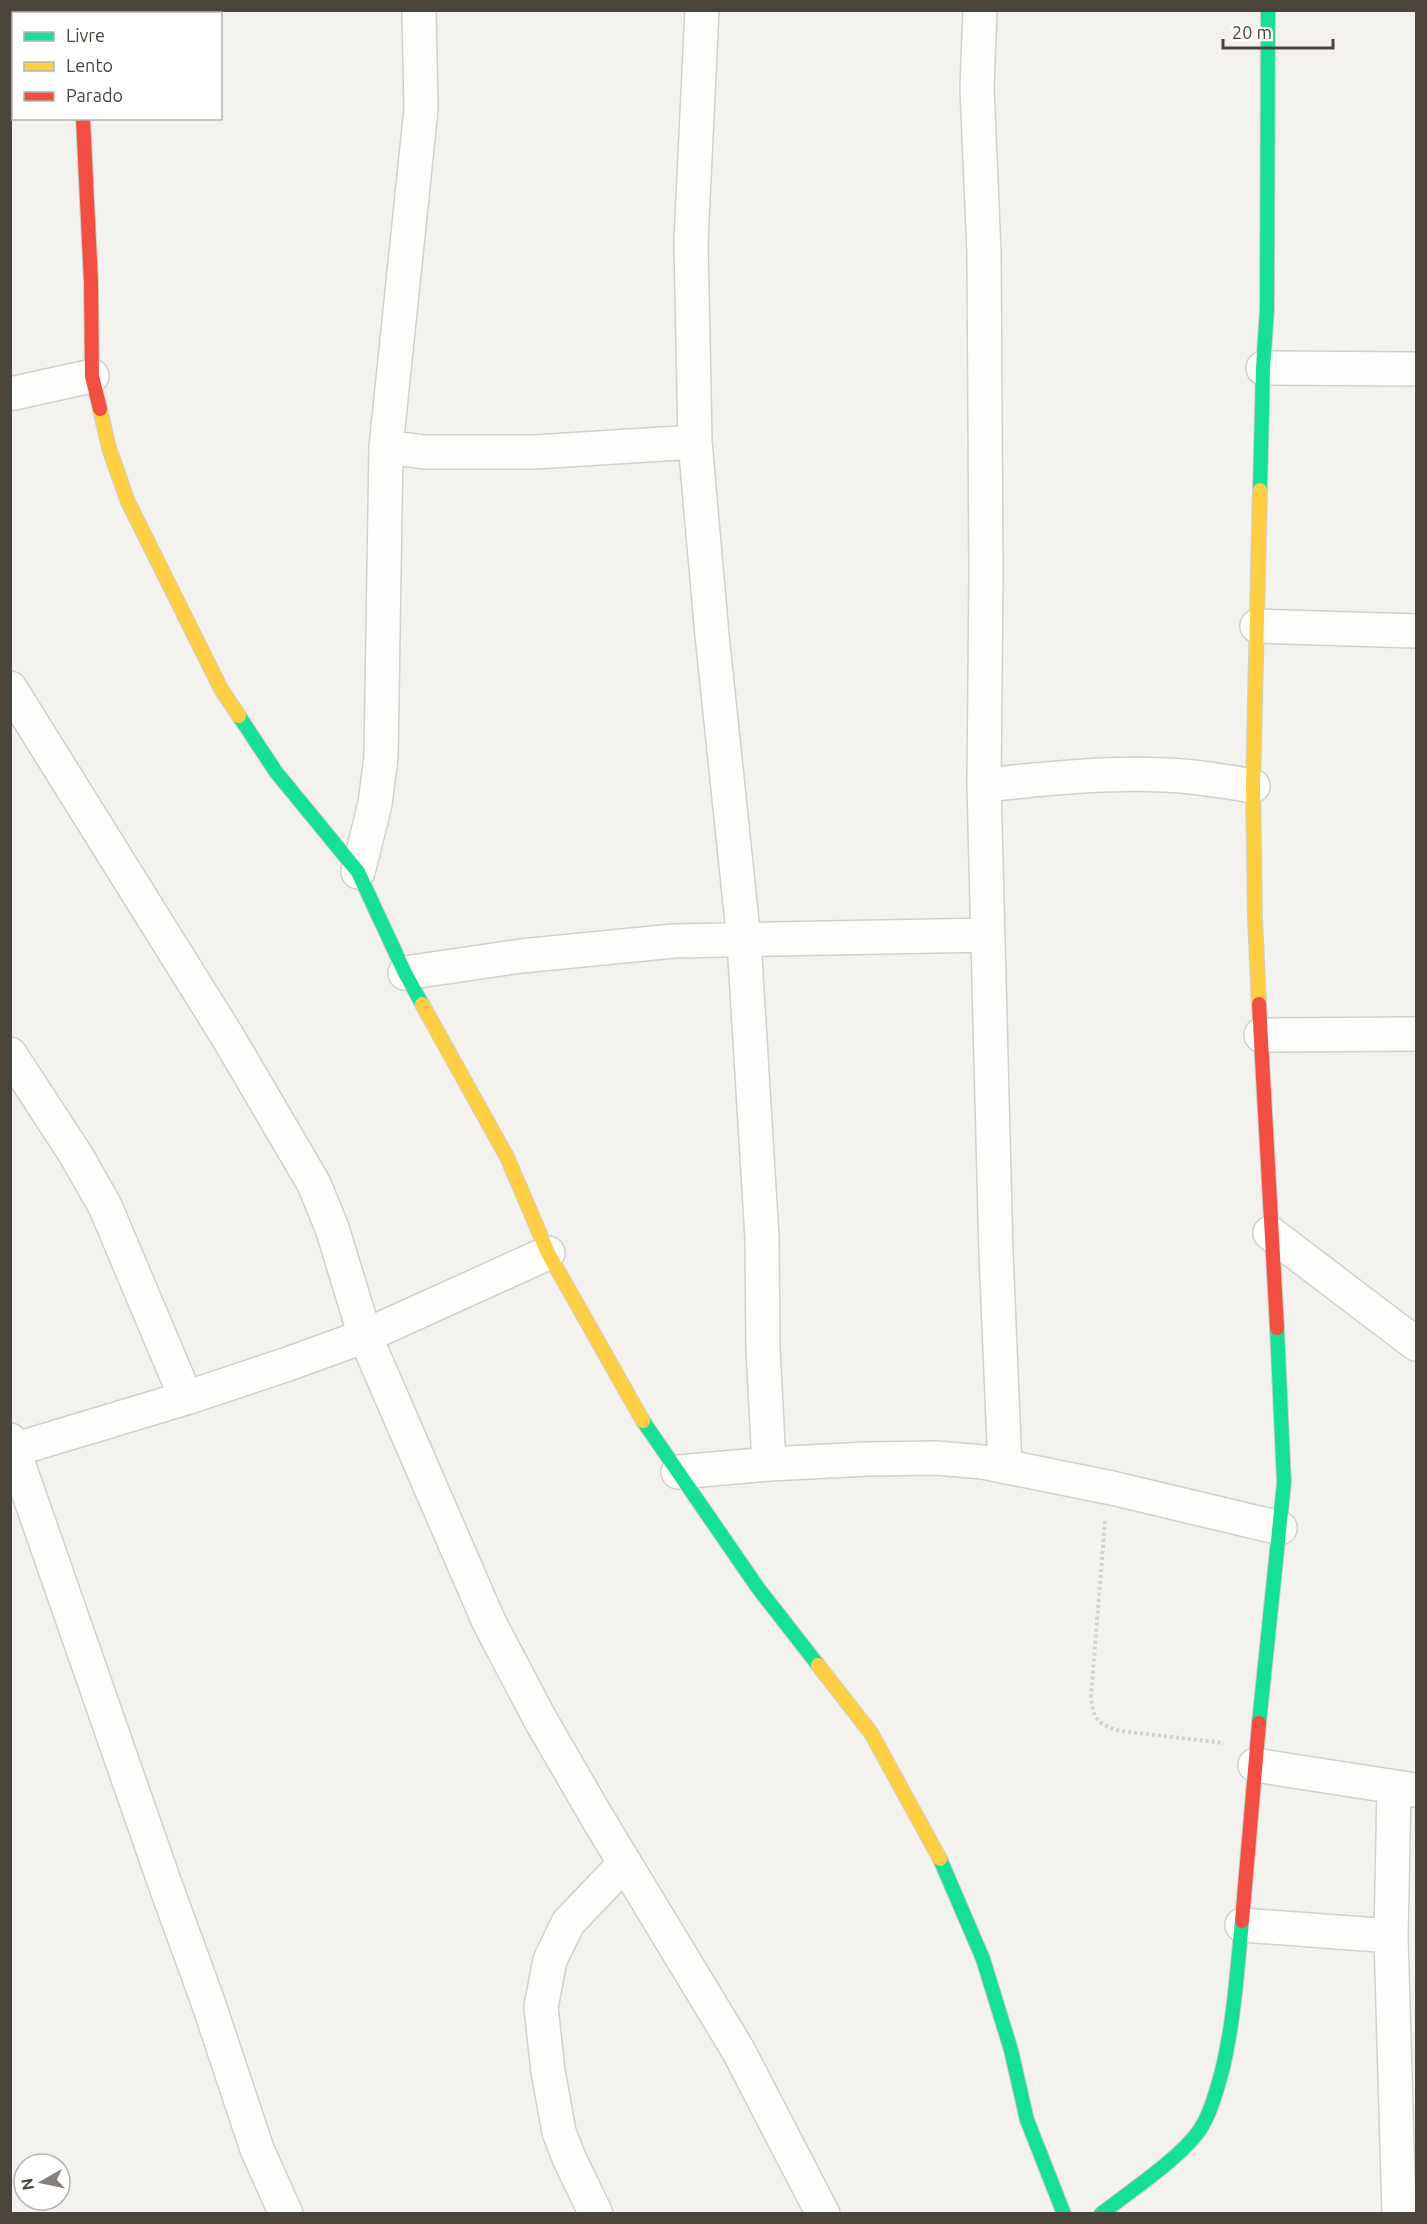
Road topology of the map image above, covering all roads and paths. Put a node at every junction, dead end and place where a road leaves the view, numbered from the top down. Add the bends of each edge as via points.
1 (419, 10) edge
2 (702, 10) edge
3 (980, 10) edge
4 (1268, 10) edge
5 (82, 120) edge
6 (1263, 368) junction
7 (1416, 369) edge
8 (92, 376) junction
9 (10, 394) edge
10 (695, 442) junction
11 (386, 447) junction
12 (1257, 626) junction
13 (1416, 631) edge
14 (10, 688) edge
15 (984, 785) junction
16 (1253, 786) junction
17 (358, 872) junction
18 (988, 935) junction
19 (744, 941) junction
20 (405, 973) junction
21 (1416, 1034) edge
22 (1260, 1035) junction
23 (10, 1054) edge
24 (1270, 1233) junction
25 (548, 1253) junction
26 (365, 1336) junction
27 (1416, 1344) edge
28 (186, 1398) junction
29 (12, 1447) edge
30 (769, 1464) junction
31 (1005, 1467) junction
32 (678, 1472) junction
33 (1112, 1488) junction
34 (1280, 1528) junction
35 (1256, 1756) junction
36 (1405, 1789) edge
37 (625, 1863) junction
38 (1242, 1925) junction
39 (1391, 1936) junction
40 (1405, 2001) edge
41 (286, 2214) edge
42 (596, 2214) edge
43 (823, 2214) edge
44 (1064, 2214) edge
45 (1101, 2214) edge
46 (1399, 2214) edge

1 - 11 street via 421,109
2 - 10 street via 691,241
3 - 15 street via 977,88 984,253
4 - 6 street via 1267,309
5 - 8 street
6 - 7 street
6 - 12 street
8 - 9 street
8 - 17 street via 109,448 128,502 221,689 276,772
10 - 11 street via 524,453 424,452
10 - 19 street
11 - 17 street via 381,757 375,804
12 - 13 street
12 - 16 street
14 - 26 street via 314,1184 332,1228
15 - 16 street via 1165,774
15 - 18 street
16 - 22 street
17 - 20 street
18 - 19 street
18 - 31 street
19 - 20 street via 674,941 595,948
19 - 30 street via 762,1238
20 - 25 street via 507,1157
21 - 22 street
22 - 24 street
23 - 28 street via 105,1206
24 - 27 street
24 - 34 street via 1282,1415 1284,1483
25 - 26 street
25 - 32 street
26 - 28 street
26 - 37 street via 489,1622 540,1719
28 - 29 street
29 - 41 street via 257,2149
30 - 31 street via 936,1458
30 - 32 street
31 - 33 street
32 - 44 street via 758,1588 871,1733 943,1865 983,1959 1011,2050 1027,2120
33 - 34 street
33 - 35 path via 1106,1512 1091,1696 1096,1720 1120,1731
34 - 35 street
35 - 36 street
35 - 38 street
36 - 39 street
37 - 42 street via 568,1923 550,1960 541,2007 559,2132
37 - 43 street via 738,2050
38 - 39 street
38 - 45 street via 1229,2039 1214,2102 1198,2131 1180,2152
39 - 40 street
40 - 46 street

